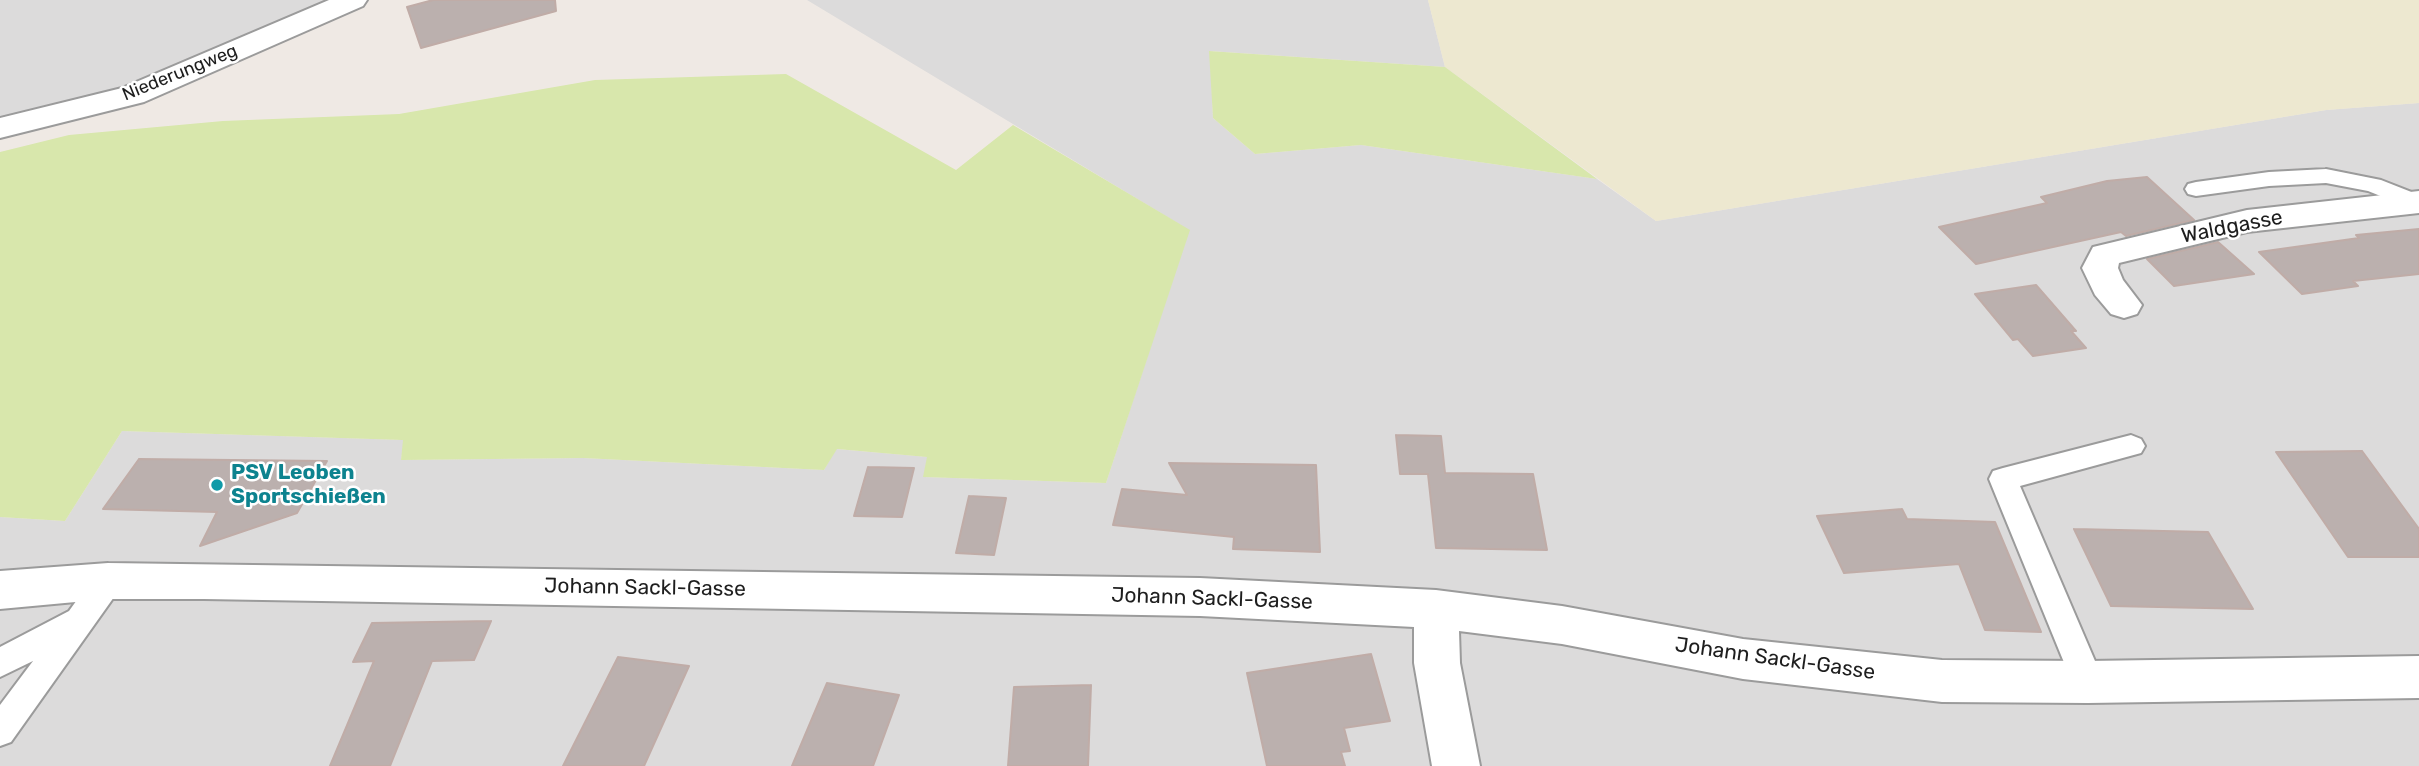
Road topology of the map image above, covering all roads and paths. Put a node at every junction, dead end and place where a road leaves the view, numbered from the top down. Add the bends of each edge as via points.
1 (353, 0) edge
2 (0, 128) edge
3 (2196, 189) dead end
4 (2418, 202) edge
5 (2124, 306) dead end
6 (2131, 446) dead end
7 (108, 581) junction
8 (0, 590) edge
9 (1436, 609) junction
10 (80, 619) junction
11 (0, 663) edge
12 (2419, 677) edge
13 (2088, 682) junction
14 (0, 731) edge
15 (1456, 766) edge

1 - 2 street, Niederungweg via 133,95
3 - 4 lane via 2326,176 2373,185
4 - 5 street, Waldgasse via 2247,220 2105,255 2100,268
6 - 13 lane via 2003,479
7 - 8 street, Johann Sackl-Gasse
7 - 9 street, Johann Sackl-Gasse via 1200,597
7 - 10 lane
9 - 13 street, Johann Sackl-Gasse via 1562,625 1743,659 1942,681
9 - 15 street via 1437,663
10 - 11 lane
10 - 14 lane
12 - 13 street, Johann Sackl-Gasse

